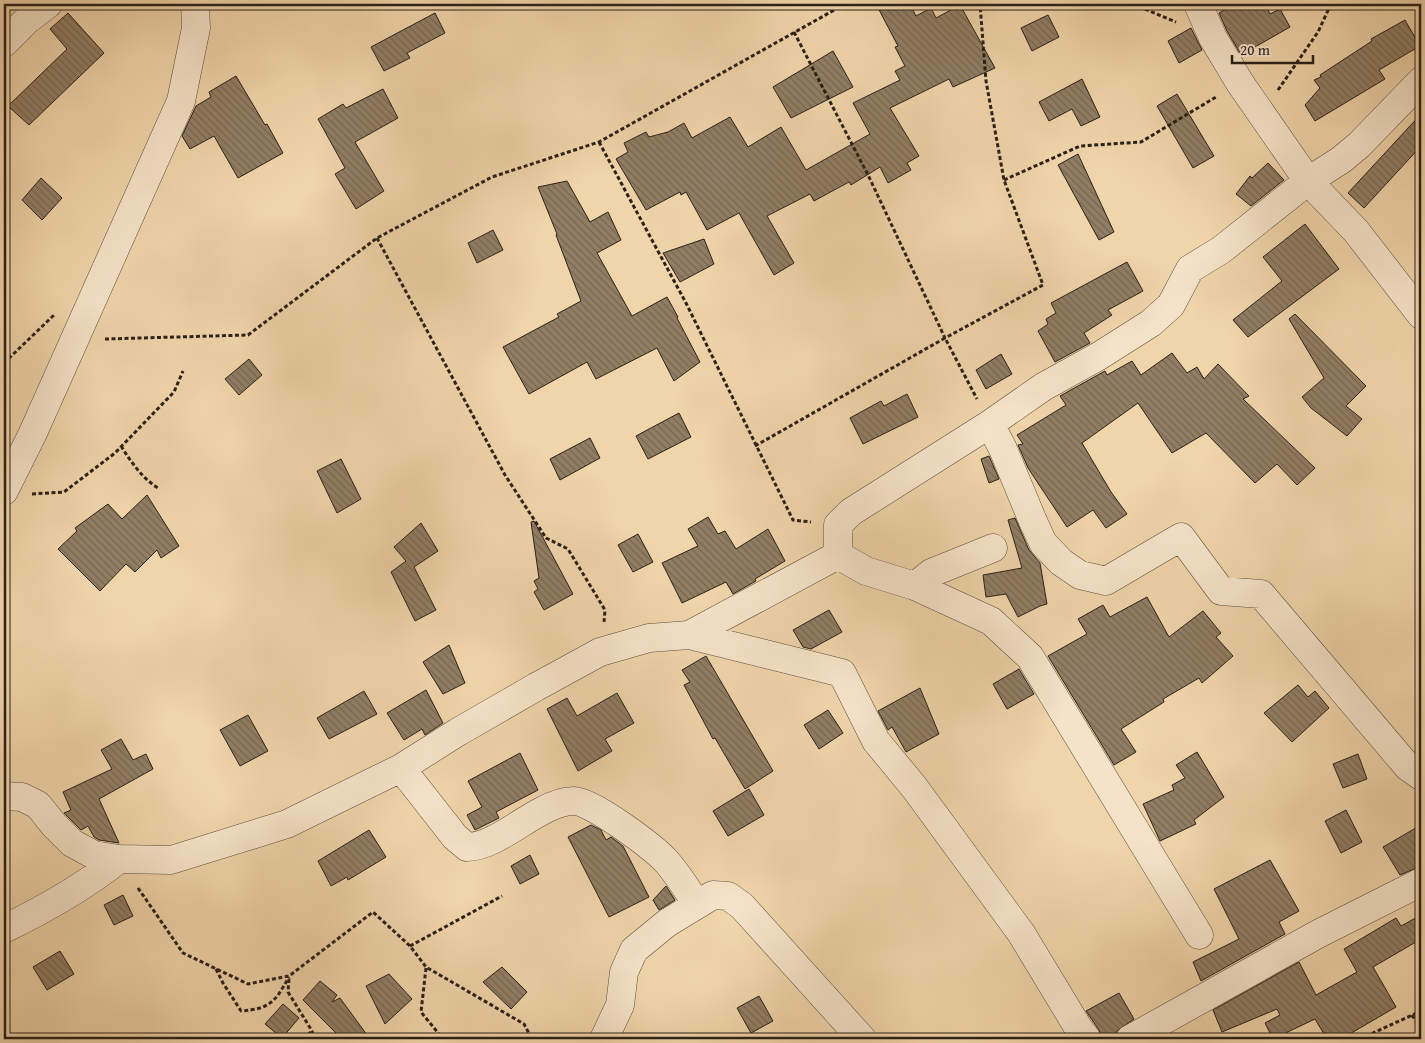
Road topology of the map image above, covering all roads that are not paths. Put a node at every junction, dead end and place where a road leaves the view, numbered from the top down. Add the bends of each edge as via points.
1 (48, 4) edge
2 (195, 4) edge
3 (1198, 4) edge
4 (4, 44) edge
5 (1421, 81) edge
6 (1308, 181) junction
7 (1421, 315) edge
8 (990, 424) junction
9 (4, 490) edge
10 (993, 548) dead end
11 (838, 555) junction
12 (915, 586) junction
13 (689, 635) junction
14 (402, 768) junction
15 (1417, 776) edge
16 (4, 796) edge
17 (118, 859) junction
18 (1421, 882) edge
19 (697, 904) junction
20 (4, 929) edge
21 (1200, 935) dead end
22 (604, 1039) edge
23 (862, 1039) edge
24 (1087, 1039) edge
25 (1130, 1039) edge

1 - 4 street
2 - 9 street via 196,28 181,101 32,435
3 - 6 street via 1213,38 1240,83
5 - 6 street via 1359,145
6 - 7 street via 1356,231
6 - 8 street via 1221,250 1190,269 1171,304 1151,323 1043,387
8 - 11 street via 851,512 838,524
8 - 15 street via 1043,543 1061,562 1080,575 1106,581 1181,537 1221,591 1261,594
10 - 12 street via 931,573
11 - 12 street via 866,571
11 - 13 street
12 - 21 street via 992,621 1030,657
13 - 14 street via 649,638 600,652 458,732
13 - 24 street via 842,674 876,740 1021,933
14 - 17 street via 287,824 171,860
14 - 19 street via 455,837 467,847 489,841 543,810 576,801 601,812 665,860
16 - 17 street via 22,797 38,805 72,843 94,855
17 - 20 street via 46,909
18 - 25 street via 1318,934
19 - 22 street via 634,950 624,972 620,1005
19 - 23 street via 713,895 728,896 742,906

